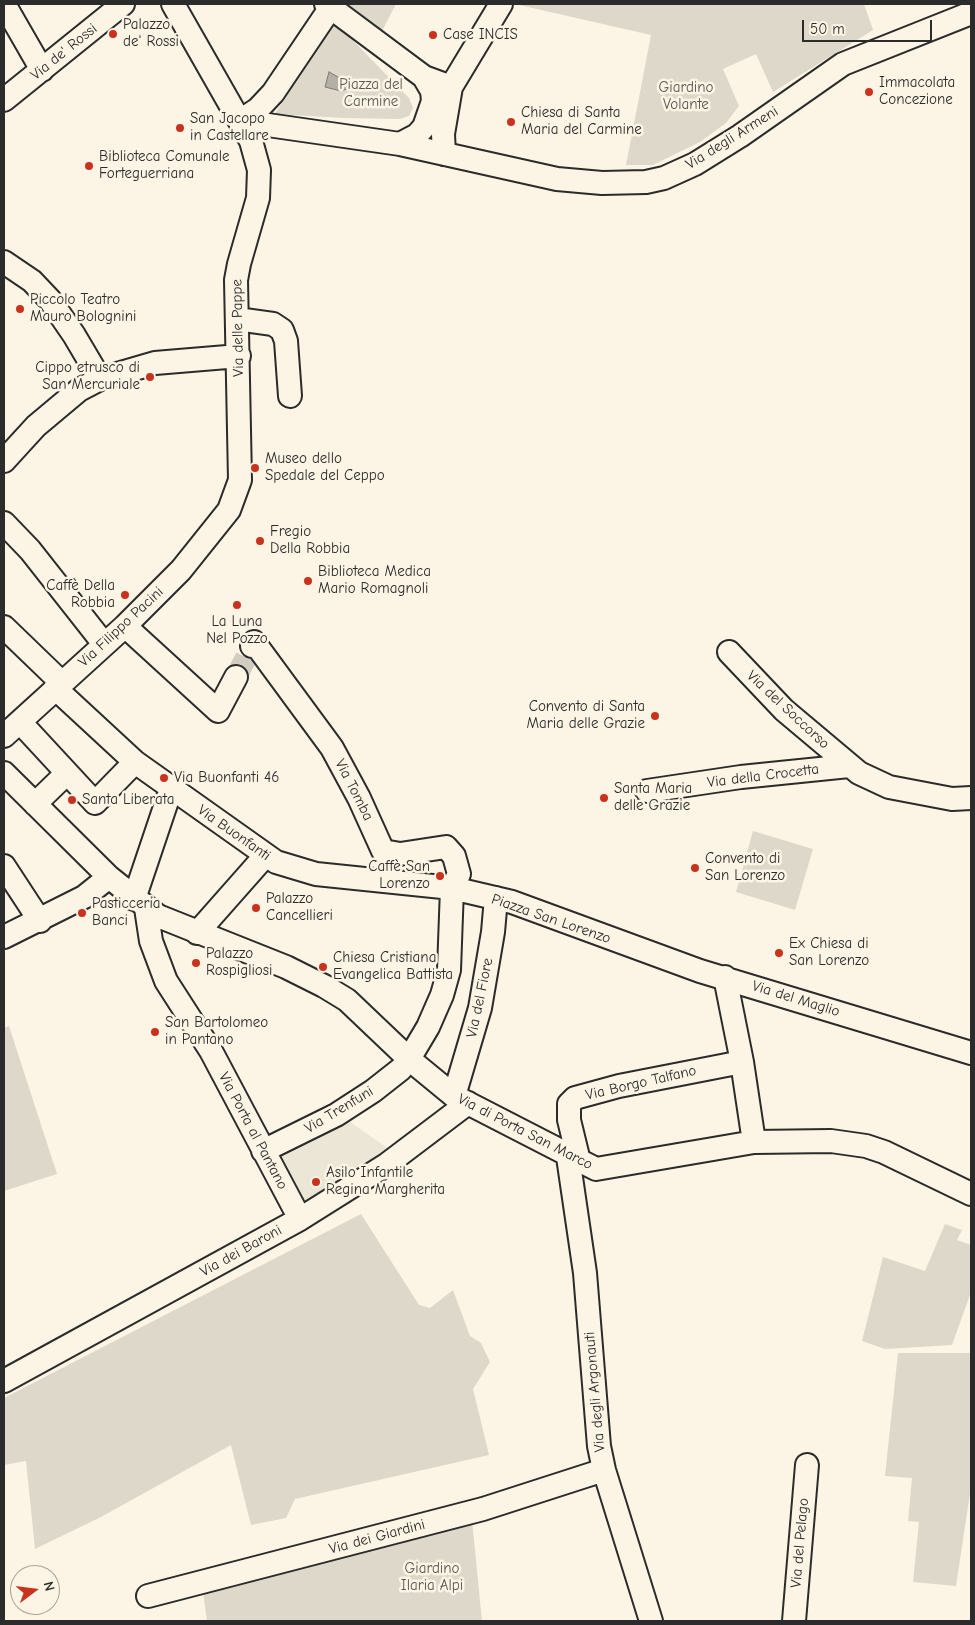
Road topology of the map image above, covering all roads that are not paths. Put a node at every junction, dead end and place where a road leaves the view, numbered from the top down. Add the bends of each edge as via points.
1 (4, 4) edge
2 (123, 4) edge
3 (173, 4) edge
4 (501, 4) edge
5 (330, 5) edge
6 (971, 13) edge
7 (42, 70) junction
8 (424, 77) junction
9 (450, 88) junction
10 (4, 100) edge
11 (240, 122) junction
12 (400, 144) junction
13 (444, 154) junction
14 (4, 262) edge
15 (237, 320) junction
16 (239, 356) junction
17 (100, 379) junction
18 (290, 396) dead end
19 (4, 461) edge
20 (229, 510) joint
21 (4, 523) edge
22 (125, 626) junction
23 (4, 627) edge
24 (104, 644) junction
25 (253, 644) dead end
26 (729, 652) dead end
27 (236, 677) tunnel mouth
28 (58, 685) junction
29 (12, 730) edge
30 (135, 762) junction
31 (849, 766) junction
32 (4, 773) edge
33 (67, 773) junction
34 (171, 789) junction
35 (648, 791) dead end
36 (971, 798) edge
37 (35, 804) junction
38 (265, 856) junction
39 (4, 866) edge
40 (109, 877) junction
41 (452, 888) junction
42 (496, 898) junction
43 (140, 903) junction
44 (40, 921) junction
45 (202, 935) junction
46 (4, 937) edge
47 (621, 944) joint
48 (725, 977) junction
49 (971, 1053) edge
50 (409, 1059) junction
51 (742, 1062) junction
52 (461, 1099) junction
53 (754, 1142) junction
54 (262, 1151) junction
55 (573, 1159) junction
56 (971, 1194) edge
57 (300, 1219) junction
58 (4, 1382) edge
59 (807, 1466) dead end
60 (604, 1470) junction
61 (148, 1596) dead end
62 (651, 1621) edge
63 (794, 1621) edge

1 - 7 street
2 - 7 street, Via de' Rossi
3 - 11 street, Via delle Pappe
4 - 9 street
5 - 8 street
5 - 11 street via 273,93
6 - 13 street, Via degli Armeni via 843,64 740,136 695,164 664,178 630,183 582,182
7 - 10 street, Via de' Rossi
8 - 9 street
8 - 12 street via 433,94 430,109 420,132
9 - 13 street via 443,134
11 - 12 street
11 - 15 street, Via delle Pappe via 256,154 260,180 258,198 238,264
12 - 13 street
14 - 17 street via 32,281 50,300
15 - 16 street, Via delle Pappe
15 - 18 street via 273,324 282,330 286,341
16 - 17 street via 155,363
16 - 20 street, Via delle Pappe via 240,480
17 - 19 street via 79,390 42,420
20 - 22 street, Via Filippo Pacini via 181,570
21 - 24 street via 30,550
22 - 24 street, Via Filippo Pacini
22 - 27 street via 218,711
23 - 28 street, Via Buonfanti
24 - 28 street, Via Filippo Pacini
25 - 41 street, Via Tomba via 332,748 359,798 381,850 400,854 446,847 454,856 459,874
26 - 31 street, Via del Soccorso via 784,710
28 - 29 street, Via Filippo Pacini
28 - 30 street, Via Buonfanti
29 - 33 street
30 - 33 street via 95,803
30 - 34 street, Via Buonfanti
31 - 35 street, Via della Crocetta
31 - 36 street, Via del Soccorso via 889,786 952,799
32 - 37 street, Via di Porta San Marco
33 - 37 street
34 - 38 street, Via Buonfanti
34 - 43 street
37 - 40 street, Via di Porta San Marco
38 - 41 street, Via Buonfanti via 316,874
38 - 45 street
39 - 44 street
40 - 43 street, Via di Porta San Marco
40 - 44 street via 84,897
41 - 42 street, Piazza San Lorenzo
41 - 50 street, Via Trenfuni via 449,970 436,1011
42 - 47 street, Piazza San Lorenzo via 588,929
42 - 52 street, Via del Fiore via 480,1008
43 - 45 street, Via di Porta San Marco via 168,921
43 - 54 street, Via Porta al Pantano via 166,981 211,1051
44 - 46 street
45 - 50 street, Via di Porta San Marco via 286,967 337,993
47 - 48 street, Via del Maglio
48 - 49 street, Via del Maglio
48 - 51 street
50 - 52 street, Via di Porta San Marco
50 - 54 street, Via Trenfuni via 373,1091 336,1115
51 - 53 street
51 - 55 street, Via Borgo Talfano via 575,1098 569,1104
52 - 55 street, Via di Porta San Marco
52 - 57 street, Via dei Baroni via 386,1165
53 - 55 street, Via di Porta San Marco via 610,1168 596,1169
53 - 56 street, Via di Porta San Marco via 831,1140 866,1146
54 - 57 street, Via Porta al Pantano
55 - 60 street, Via degli Argonauti via 597,1426
57 - 58 street, Via dei Baroni
59 - 63 street, Via del Pelago
60 - 61 street, Via dei Giardini via 483,1509
60 - 62 street, Via degli Argonauti

